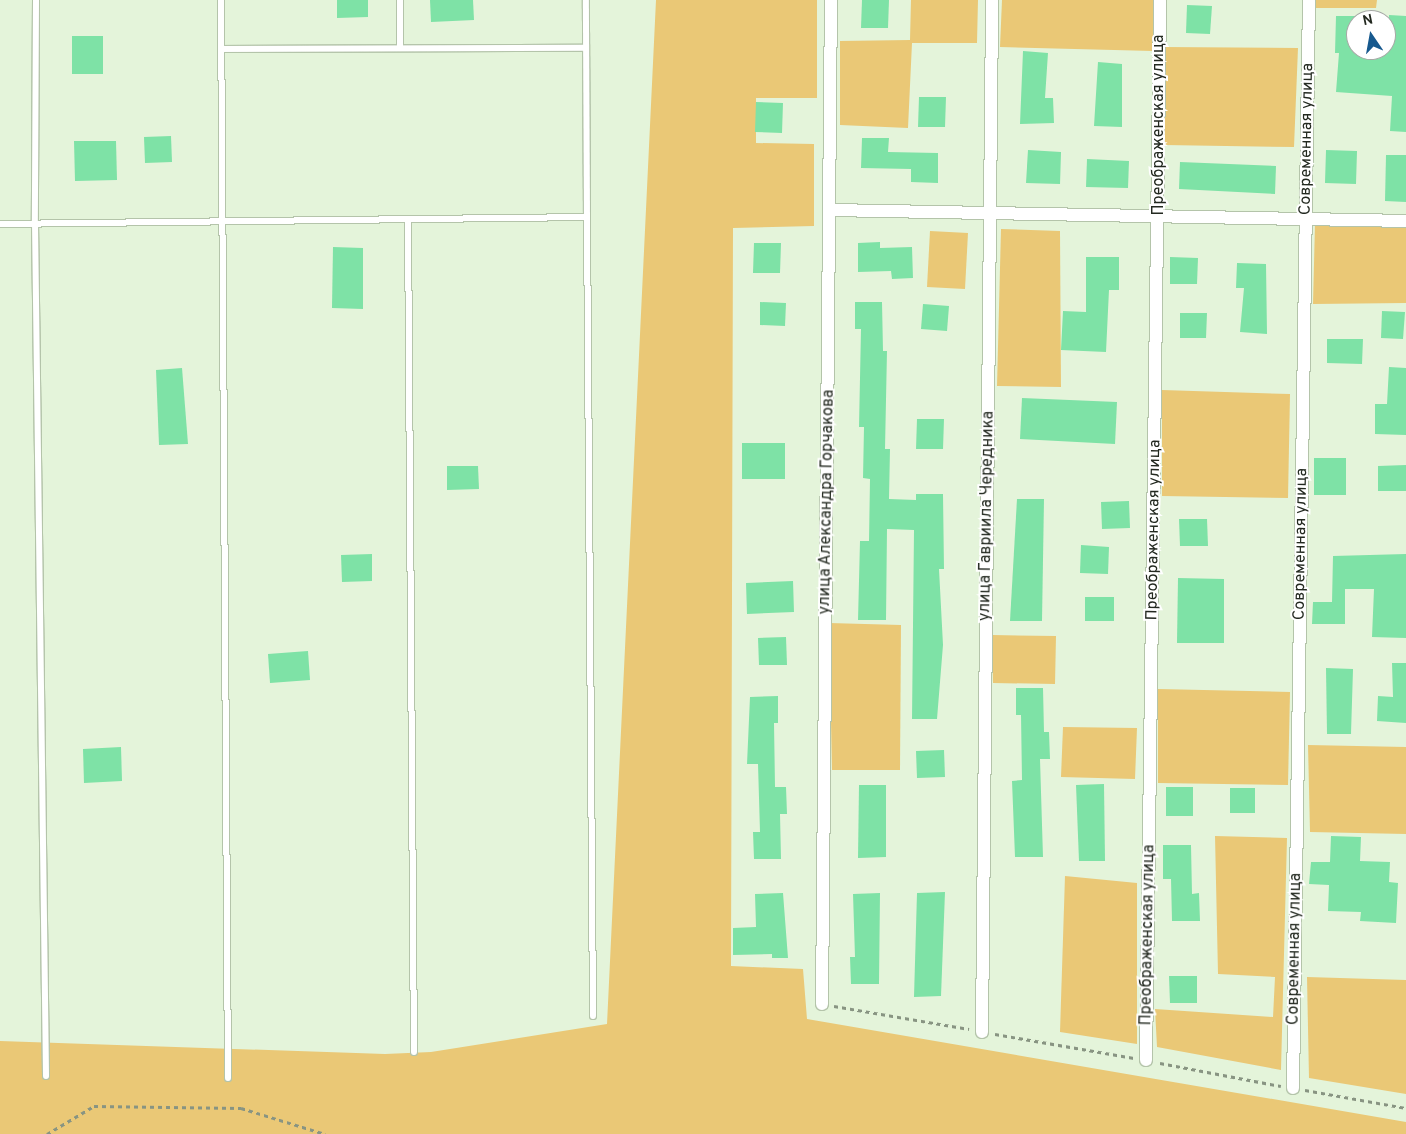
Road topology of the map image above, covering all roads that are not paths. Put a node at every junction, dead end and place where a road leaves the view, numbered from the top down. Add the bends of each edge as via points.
1 (36, 0) edge
2 (221, 0) edge
3 (400, 0) edge
4 (586, 0) edge
5 (831, 0) edge
6 (992, 0) edge
7 (1160, 0) edge
8 (1309, 0) edge
9 (400, 48) junction
10 (586, 48) junction
11 (221, 49) junction
12 (830, 210) junction
13 (990, 213) junction
14 (1159, 216) junction
15 (587, 217) junction
16 (1306, 218) junction
17 (408, 219) junction
18 (224, 221) junction
19 (1406, 221) edge
20 (35, 223) junction
21 (0, 224) edge
22 (822, 1004) road end
23 (593, 1016) dead end
24 (982, 1032) road end
25 (414, 1052) dead end
26 (1146, 1060) road end
27 (46, 1076) dead end
28 (228, 1078) dead end
29 (1293, 1088) road end

1 - 20 lane
2 - 11 lane
3 - 9 lane
4 - 10 lane
5 - 12 street, улица Александра Горчакова
6 - 13 street, улица Гавриила Чередника
7 - 14 street, Преображенская улица
8 - 16 street, Современная улица
9 - 10 lane
9 - 11 lane
10 - 15 lane
11 - 18 lane
12 - 13 street
12 - 22 street, улица Александра Горчакова
13 - 14 street
13 - 24 street, улица Гавриила Чередника
14 - 16 street
14 - 26 street, Преображенская улица
15 - 17 lane
15 - 23 lane
16 - 19 street
16 - 29 street, Современная улица
17 - 18 lane
17 - 25 lane
18 - 20 lane
18 - 28 lane
20 - 21 lane
20 - 27 lane

